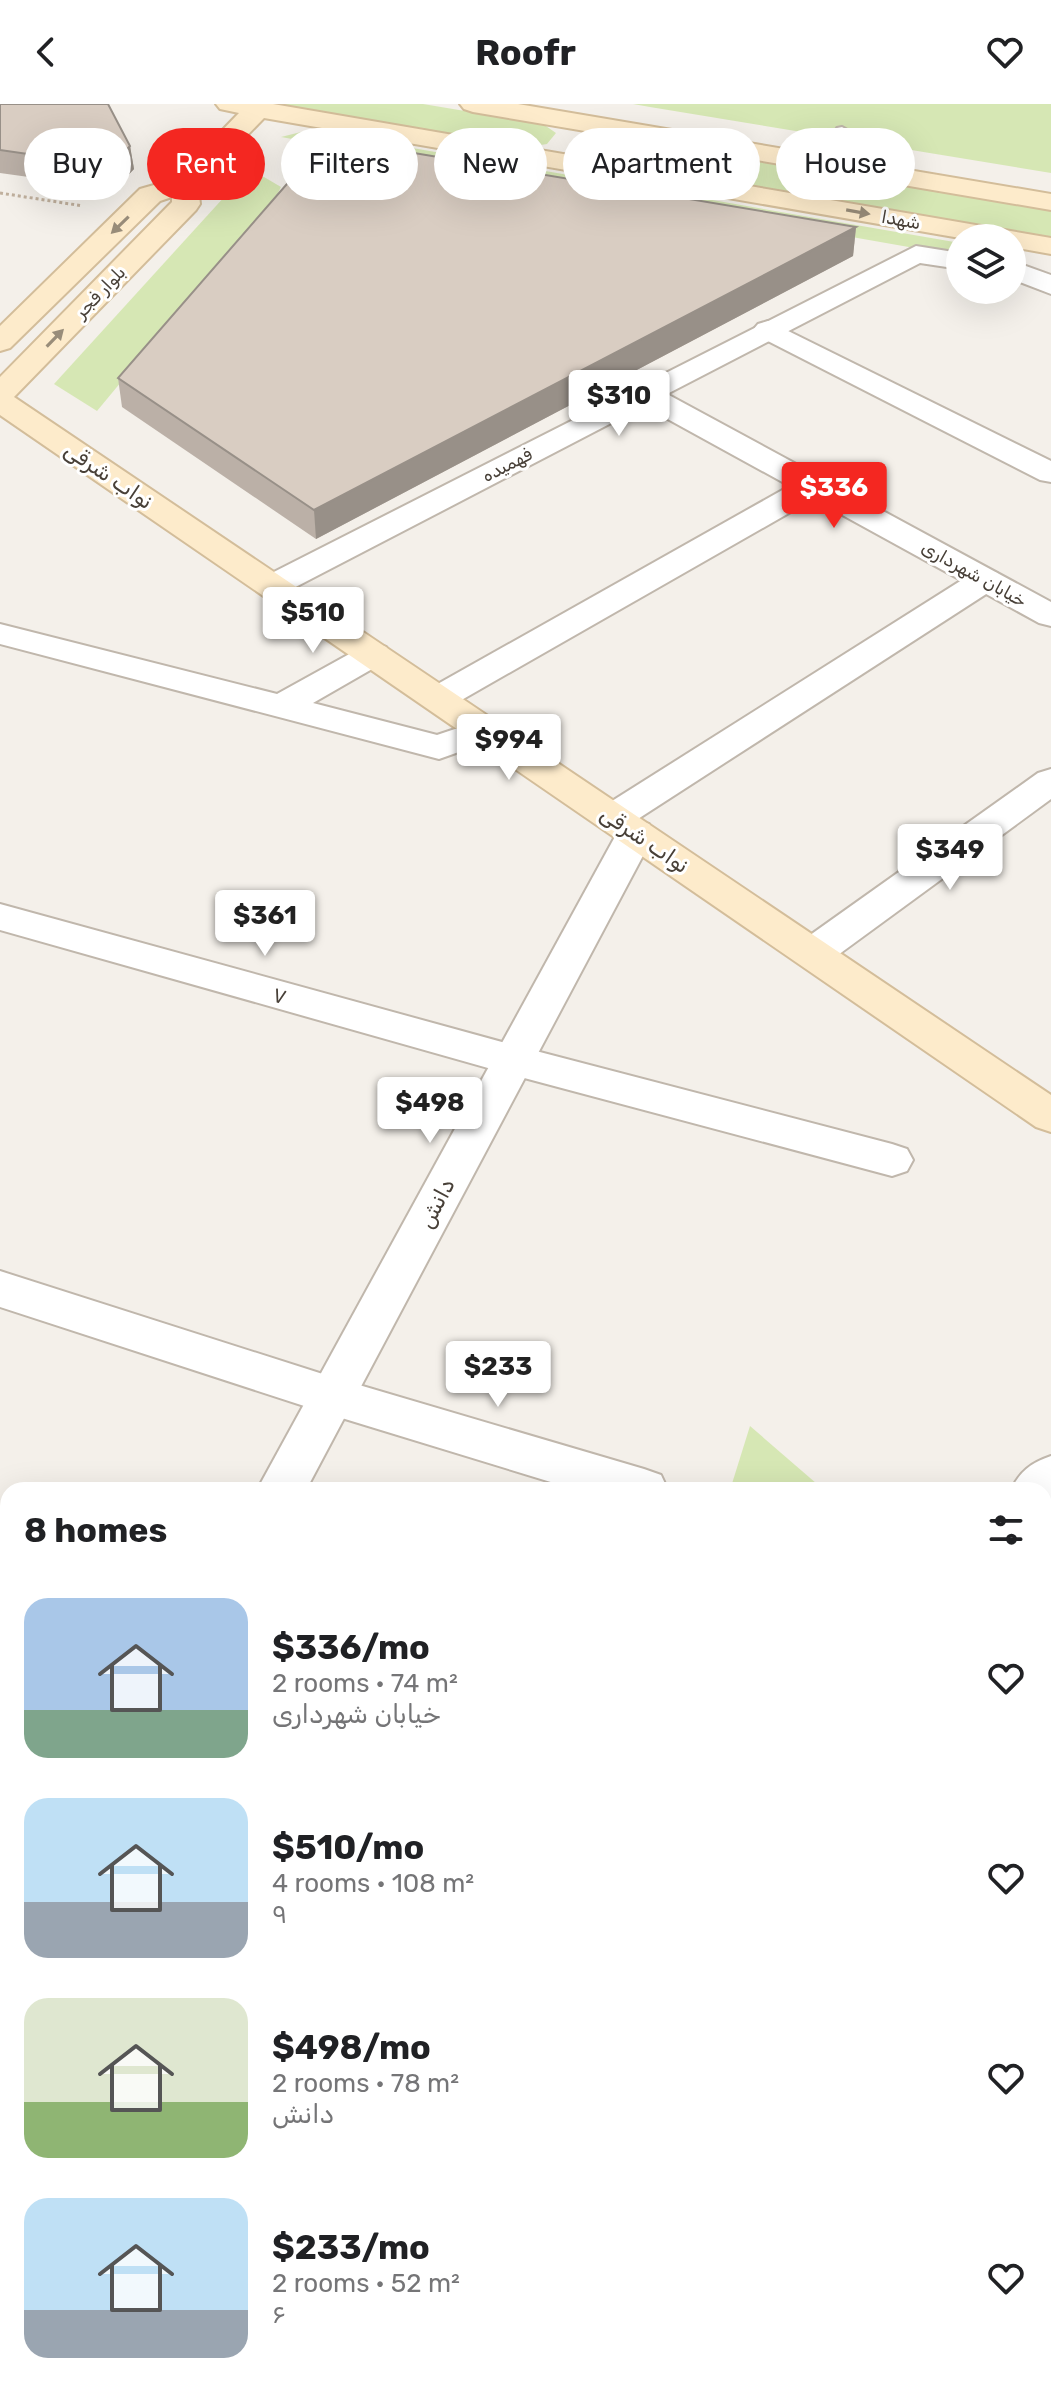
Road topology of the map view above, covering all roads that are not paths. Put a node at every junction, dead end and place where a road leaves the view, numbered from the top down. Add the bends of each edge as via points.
1 (229, 104) edge
2 (473, 104) edge
3 (258, 109) junction
4 (592, 124) junction
5 (240, 128) edge
6 (589, 128) edge
7 (776, 155) edge
8 (563, 161) edge
9 (915, 179) edge
10 (760, 195) edge
11 (147, 198) edge
12 (186, 200) edge
13 (1051, 202) edge
14 (946, 228) edge
15 (1026, 242) edge
16 (1051, 246) edge
17 (946, 259) edge
18 (1026, 275) edge
19 (1051, 285) edge
20 (768, 330) junction
21 (0, 342) edge
22 (0, 394) edge
23 (644, 394) junction
24 (0, 401) edge
25 (1051, 473) edge
26 (813, 486) junction
27 (985, 580) junction
28 (272, 586) junction
29 (1051, 616) edge
30 (0, 634) edge
31 (374, 654) junction
32 (439, 698) junction
33 (281, 707) junction
34 (485, 730) junction
35 (1051, 781) edge
36 (625, 825) junction
37 (0, 917) edge
38 (813, 953) junction
39 (513, 1060) junction
40 (1045, 1104) edge
41 (892, 1160) dead end
42 (0, 1289) edge
43 (332, 1396) junction
44 (285, 1482) edge
45 (617, 1482) edge

1 - 3 main road, شهدا
2 - 4 main road, شهدا
3 - 5 main road, بلوار فجر
3 - 8 main road, شهدا
4 - 6 main road
4 - 7 main road, شهدا
9 - 13 main road, شهدا
10 -> 14 main road, شهدا
11 -> 21 main road, بلوار فجر
22 -> 12 main road, بلوار فجر
15 - 16 main road
17 - 20 street, فهمیده via 916,254
18 - 19 street
20 - 23 street, فهمیده
20 - 25 street
23 - 26 street, خیابان شهرداری
23 - 28 street, فهمیده
24 - 28 main road, نواب شرقی
26 - 27 street, خیابان شهرداری
26 - 32 street
27 - 29 street, خیابان شهرداری
27 - 36 street
28 - 31 main road, نواب شرقی
30 - 33 street
31 - 32 main road, نواب شرقی
31 - 33 street
32 - 34 main road, نواب شرقی
33 - 34 street via 439,747
34 - 36 main road, نواب شرقی
35 - 38 street
36 - 38 main road, نواب شرقی
36 - 39 street, دانش
37 - 39 street, ۷
38 - 40 main road, نواب شرقی
39 - 41 street, ۷
39 - 43 street, دانش
42 - 43 street
43 - 44 street, دانش
43 - 45 street

